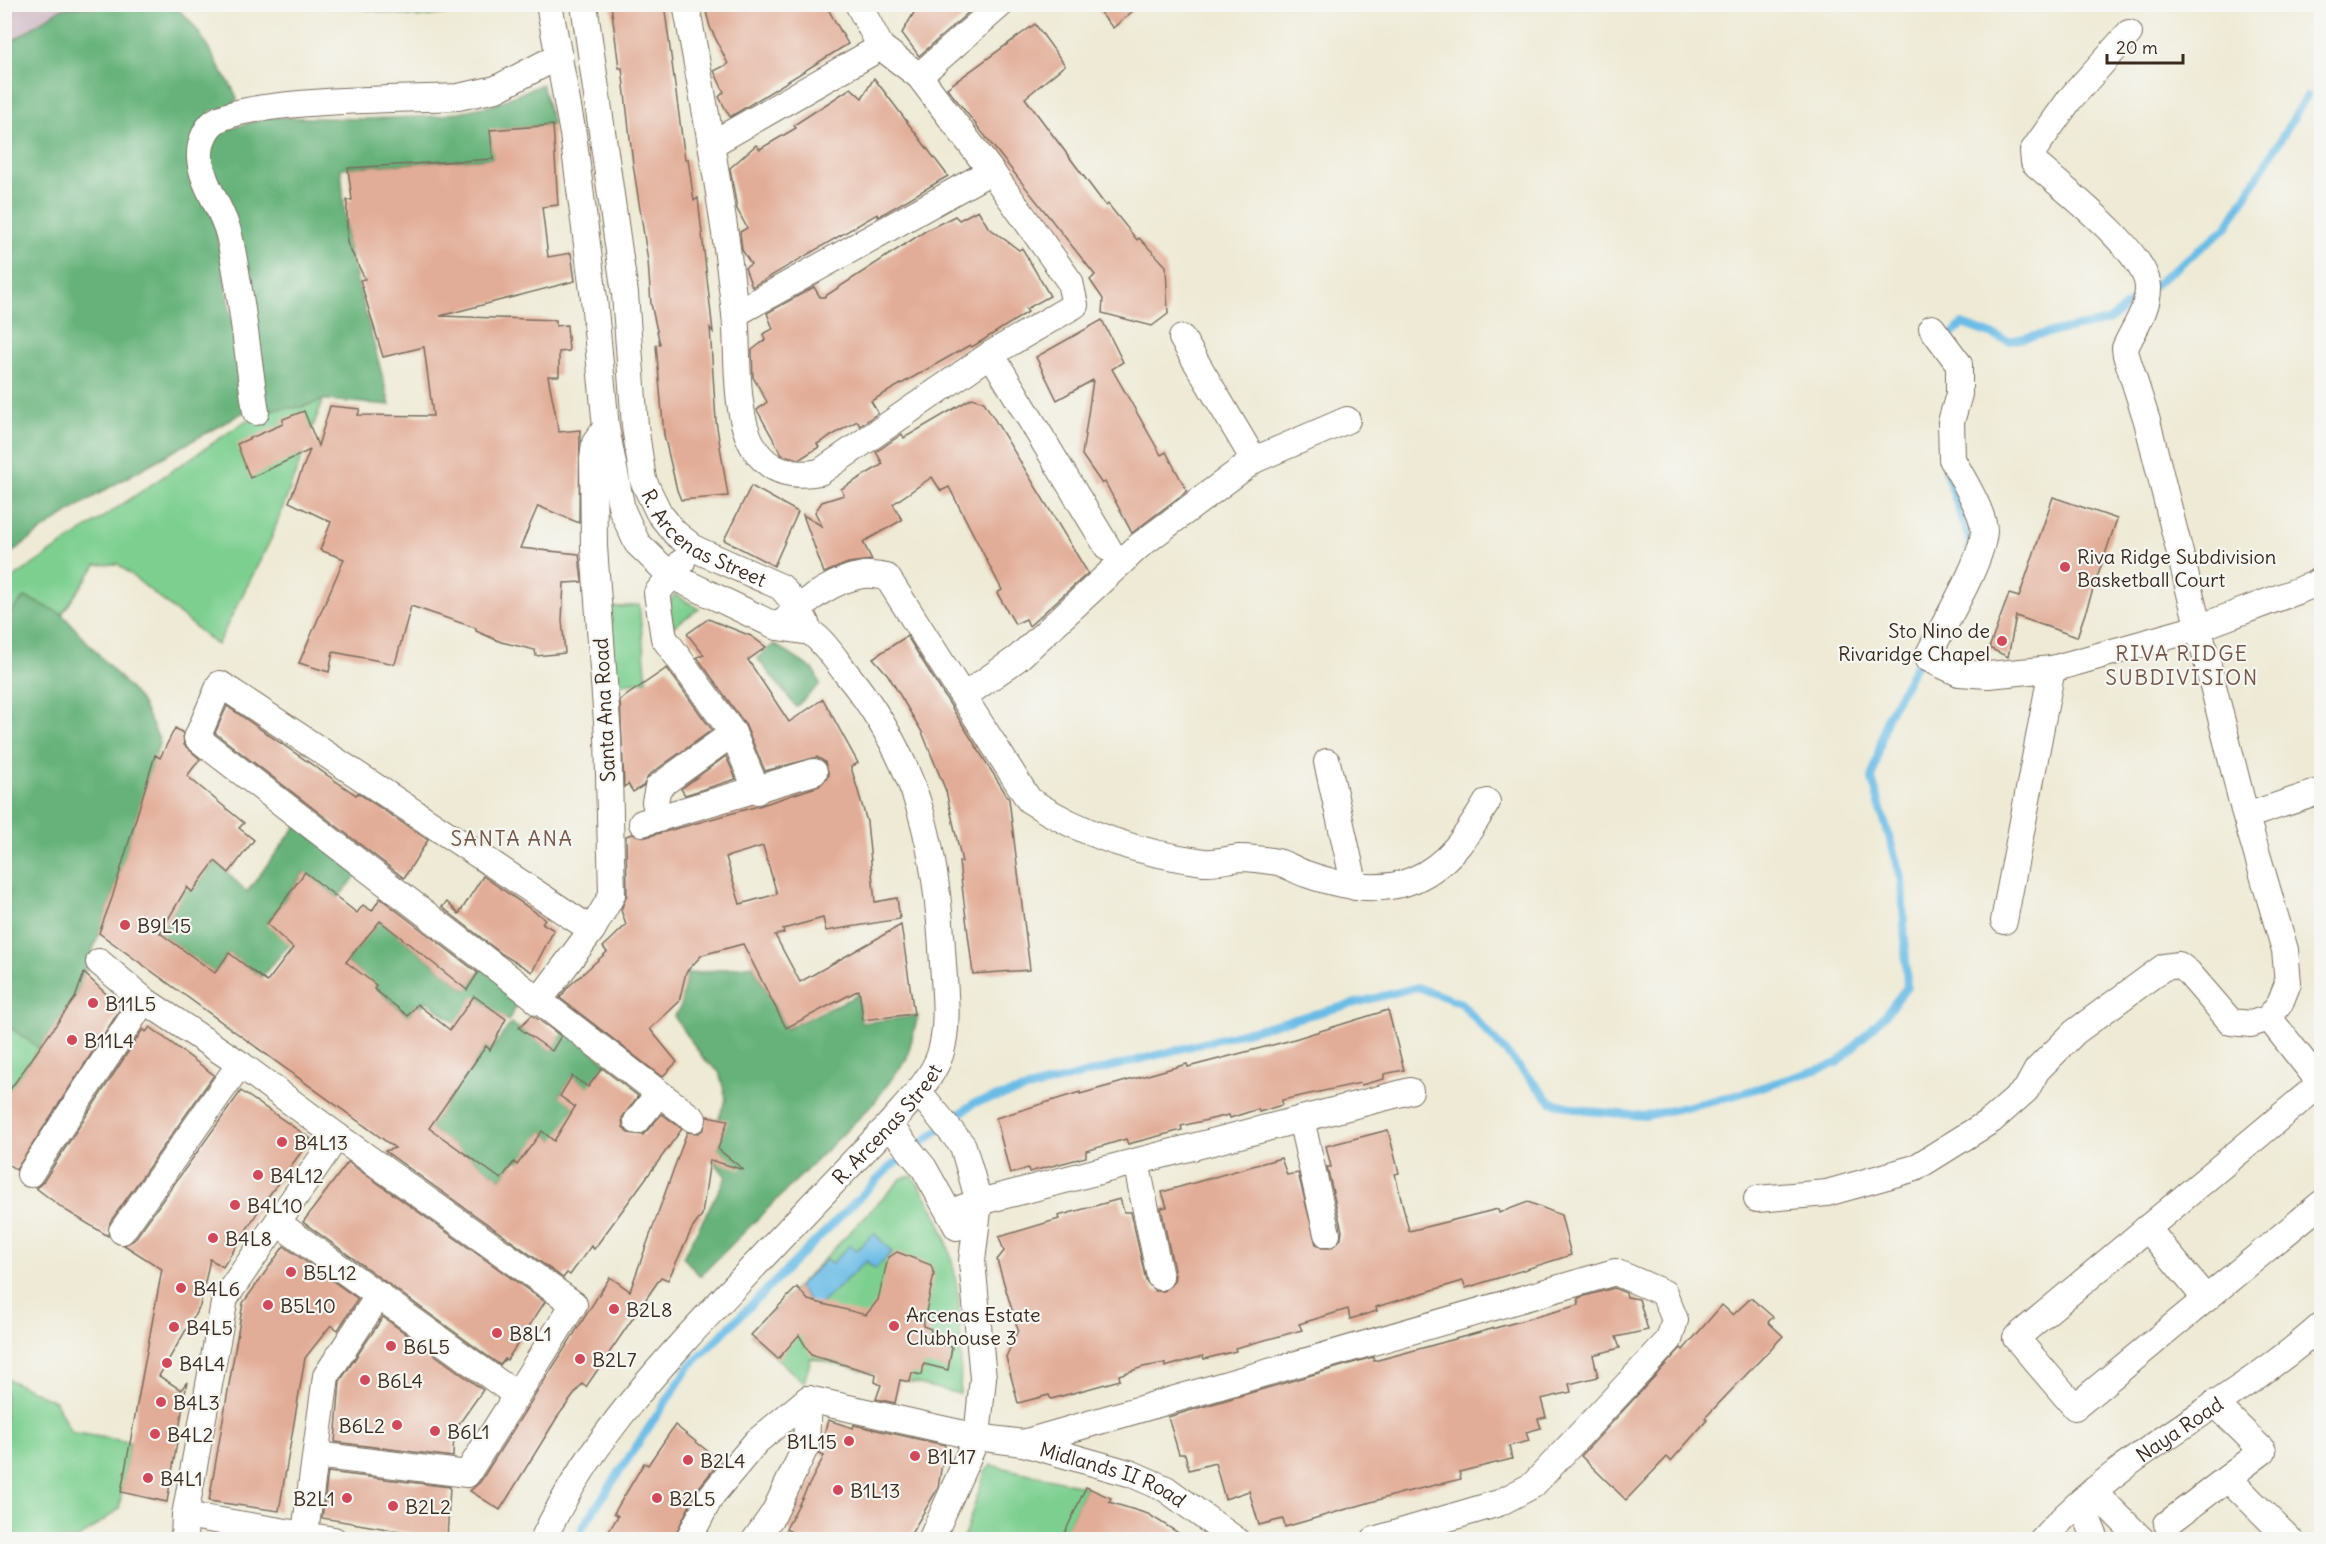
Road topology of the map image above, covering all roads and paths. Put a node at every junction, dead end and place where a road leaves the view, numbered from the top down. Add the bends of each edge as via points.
1 (549, 4) edge
2 (584, 4) edge
3 (686, 4) edge
4 (858, 4) edge
5 (1001, 4) edge
6 (2129, 33) dead end
7 (881, 46) junction
8 (559, 56) junction
9 (919, 76) junction
10 (712, 144) junction
11 (991, 171) junction
12 (735, 314) junction
13 (1937, 334) dead end
14 (1182, 338) dead end
15 (991, 354) junction
16 (256, 412) dead end
17 (1347, 420) dead end
18 (635, 426) junction
19 (606, 428) junction
20 (1254, 460) junction
21 (1108, 548) dead end
22 (695, 549) junction
23 (670, 575) junction
24 (2322, 579) edge
25 (798, 607) junction
26 (778, 627) junction
27 (2198, 628) junction
28 (812, 633) junction
29 (2052, 669) junction
30 (964, 696) junction
31 (733, 733) junction
32 (1328, 762) dead end
33 (814, 772) dead end
34 (757, 791) junction
35 (2322, 791) edge
36 (1487, 802) dead end
37 (2246, 816) junction
38 (1355, 887) junction
39 (2004, 921) dead end
40 (592, 930) junction
41 (99, 962) dead end
42 (144, 1000) junction
43 (538, 1002) junction
44 (2269, 1018) junction
45 (240, 1064) junction
46 (2321, 1084) edge
47 (1410, 1091) dead end
48 (659, 1093) junction
49 (923, 1096) junction
50 (693, 1119) dead end
51 (1301, 1119) junction
52 (638, 1121) dead end
53 (892, 1128) junction
54 (337, 1136) junction
55 (1136, 1162) junction
56 (30, 1174) dead end
57 (1757, 1199) dead end
58 (979, 1202) junction
59 (2322, 1203) edge
60 (951, 1212) junction
61 (278, 1223) junction
62 (2147, 1228) junction
63 (122, 1231) dead end
64 (1327, 1234) dead end
65 (972, 1261) junction
66 (1160, 1277) dead end
67 (379, 1295) junction
68 (2206, 1299) junction
69 (2318, 1334) edge
70 (515, 1394) junction
71 (808, 1400) junction
72 (2215, 1403) junction
73 (977, 1437) junction
74 (1023, 1443) junction
75 (316, 1455) junction
76 (2228, 1478) junction
77 (2087, 1497) junction
78 (2167, 1524) dead end
79 (184, 1527) edge
80 (304, 1537) edge
81 (334, 1539) edge
82 (543, 1539) edge
83 (688, 1539) edge
84 (755, 1539) edge
85 (931, 1539) edge
86 (1236, 1539) edge
87 (1374, 1539) edge
88 (2042, 1539) edge
89 (2096, 1539) edge
90 (2142, 1539) edge
91 (2290, 1539) edge

1 - 8 street, R. Arcenas Street
2 - 18 street, R. Arcenas Street via 625,294
3 - 10 street
4 - 7 street
5 - 9 street
6 - 27 street via 2070,99 2032,157 2144,268 2147,303 2130,338 2128,366 2147,421
7 - 9 street
7 - 10 street
8 - 16 street via 479,94 285,106 223,117 213,123 204,135 200,156 203,174 229,234
8 - 19 street, R. Arcenas Street via 594,299
9 - 11 street
10 - 12 street
11 - 12 street
11 - 15 street via 1070,282 1075,305
12 - 15 street via 744,423 753,447 767,465 800,476 820,471 858,448
13 - 29 street via 1959,364 1959,394 1951,422 1950,448 1984,531 1976,560 1927,658 1959,673 1988,675
14 - 20 street
15 - 21 street
17 - 20 street
18 - 19 street
18 - 22 street, R. Arcenas Street via 643,480 655,505 675,533
19 - 23 street, R. Arcenas Street via 622,510 637,543
19 - 40 street, Santa Ana Road via 595,443 593,459 594,547 607,718 612,887 607,905
20 - 30 street via 1139,546 1018,658
22 - 23 street
22 - 25 street, R. Arcenas Street via 780,587
23 - 26 street, R. Arcenas Street
23 - 31 street via 657,593 664,638
24 - 27 street
25 - 26 street
25 - 28 street, R. Arcenas Street
25 - 30 street via 864,574 887,577
26 - 28 street, R. Arcenas Street
27 - 29 street
27 - 37 street
28 - 49 street, R. Arcenas Street via 870,701 893,740 916,791 933,854 940,910 945,1029
29 - 39 street
30 - 38 street via 1029,800 1054,817 1164,855 1207,862 1243,858 1280,862 1305,874
31 - 34 street
31 - 34 street via 658,786 651,821
32 - 38 street
33 - 34 street
35 - 37 street
36 - 38 street via 1463,842 1439,865 1413,880 1385,888
37 - 44 street via 2285,950 2288,983
40 - 43 street, Santa Ana Road
40 - 43 street via 220,684 197,738
41 - 42 street
42 - 45 street
42 - 56 street
43 - 48 street
44 - 46 street
44 - 57 street via 2251,1024 2231,1022 2188,972 2179,965 2164,967 2075,1032 2037,1070 2026,1090 1992,1120 1916,1168 1827,1193
45 - 54 street
45 - 63 street
46 - 62 street
47 - 51 street
48 - 50 street
48 - 52 street
49 - 53 street, R. Arcenas Street
49 - 58 street via 958,1139
51 - 55 street
51 - 64 street
53 - 60 street via 921,1163
53 - 82 street, R. Arcenas Street via 664,1361 603,1439
54 - 61 street
54 - 70 street via 574,1304
55 - 58 street
55 - 66 street
58 - 60 street
58 - 65 street
59 - 68 street
60 - 65 street
61 - 67 street
61 - 79 street via 225,1298
62 - 68 street
62 - 68 street via 2016,1338 2075,1407
65 - 73 street via 983,1378
67 - 70 street
67 - 75 street via 326,1376
69 - 72 street, Naya Road
70 - 75 street via 467,1474
71 - 73 street, Midlands II Road
71 - 83 street via 756,1442 711,1496
71 - 84 street via 806,1446 774,1513
72 - 76 street via 2263,1451
72 - 77 street, Naya Road
73 - 74 street, Midlands II Road
73 - 85 street
74 - 86 street, Midlands II Road via 1149,1481
74 - 87 street via 1616,1272 1664,1293 1675,1320 1669,1340 1533,1485 1499,1503
75 - 80 street
76 - 78 street
76 - 91 street
77 - 88 street, Naya Road
77 - 89 street
77 - 90 street
79 - 80 street
80 - 81 street

